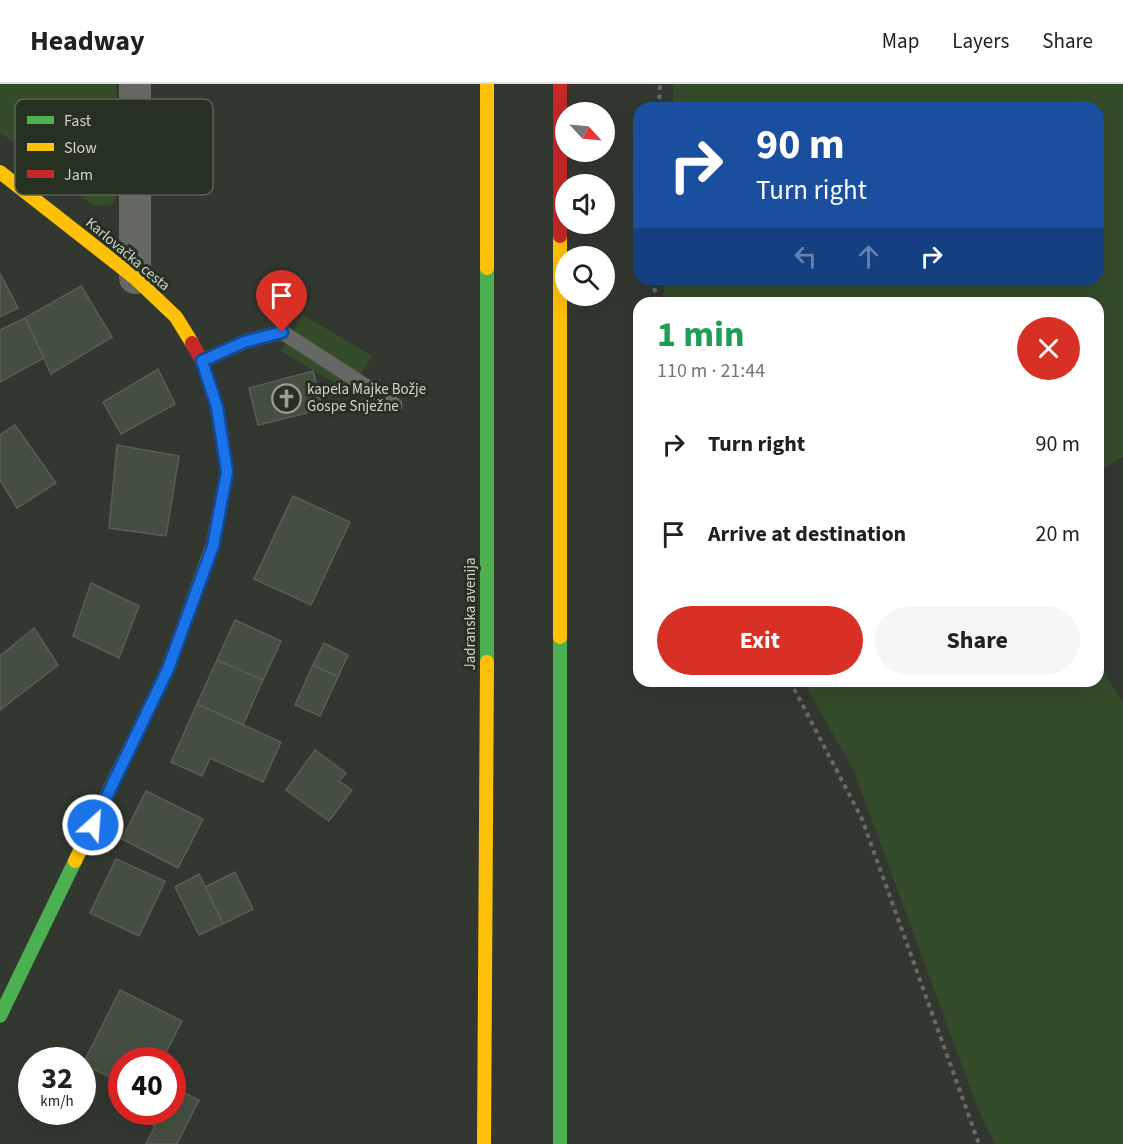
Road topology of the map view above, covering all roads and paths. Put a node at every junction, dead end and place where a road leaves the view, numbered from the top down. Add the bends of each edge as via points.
1 (487, 84) edge
2 (560, 84) edge
3 (660, 84) edge
4 (659, 102) edge
5 (0, 172) edge
6 (15, 184) edge
7 (29, 195) edge
8 (135, 195) edge
9 (135, 278) junction
10 (202, 361) junction
11 (395, 405) dead end
12 (793, 687) edge
13 (0, 1016) edge
14 (484, 1144) edge
15 (560, 1144) edge
16 (979, 1144) edge

1 - 14 main road, Jadranska avenija
2 - 15 main road
3 - 4 path
5 - 6 main road, Karlovačka cesta
7 - 9 main road, Karlovačka cesta
8 - 9 street
9 - 10 main road, Karlovačka cesta via 176,317
10 - 11 lane via 244,342 282,332
10 - 13 main road, Karlovačka cesta via 217,407 227,472 213,546 168,669
12 - 16 path via 862,819

